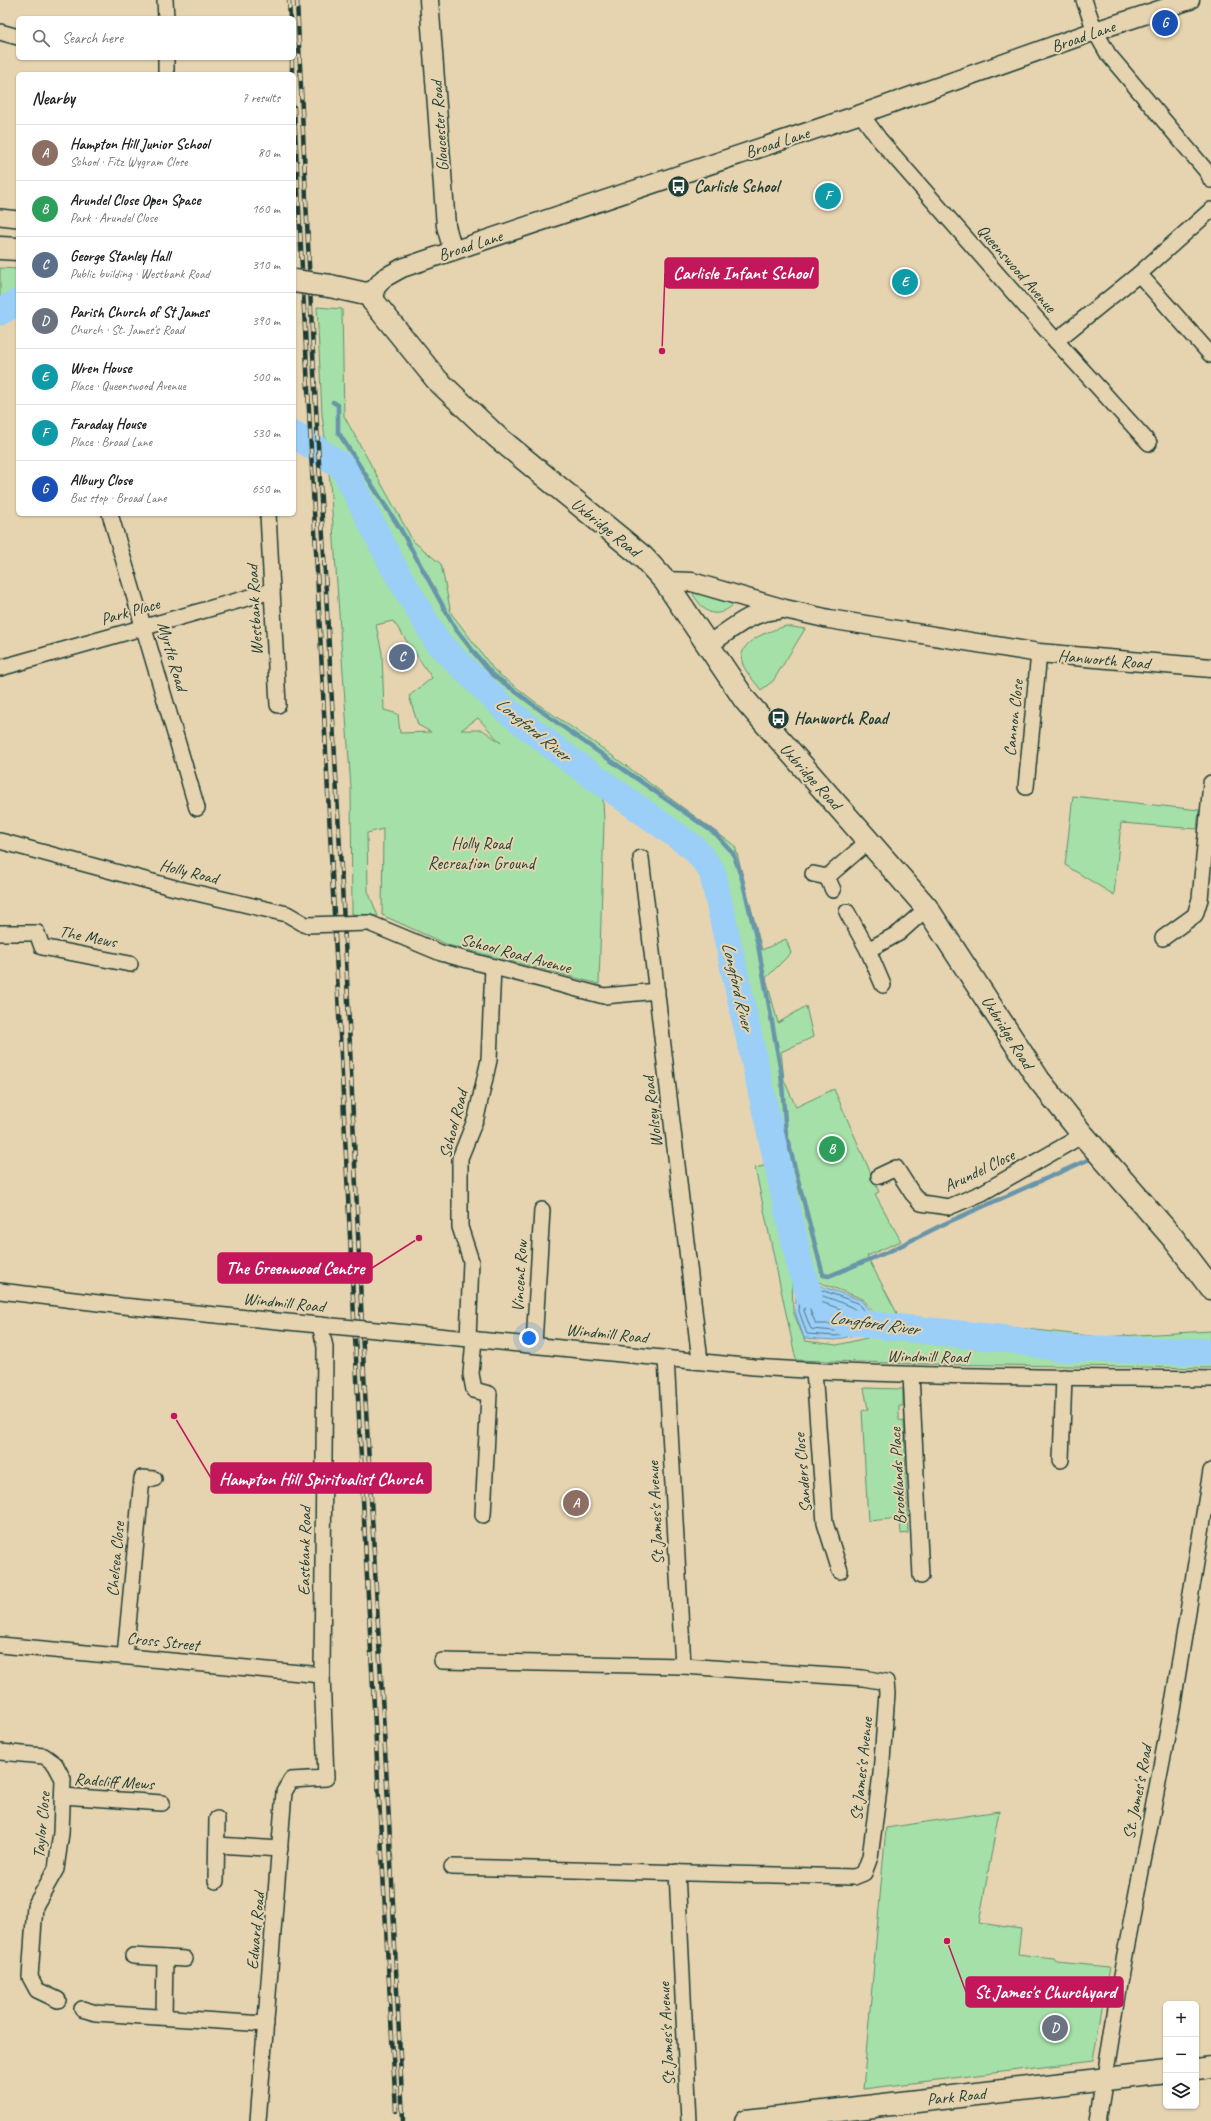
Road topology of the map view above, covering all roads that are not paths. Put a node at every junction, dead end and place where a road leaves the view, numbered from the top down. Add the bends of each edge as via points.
1 (165, 0) edge
2 (429, 0) edge
3 (1084, 0) edge
4 (1190, 0) edge
5 (166, 16) edge
6 (1095, 31) junction
7 (0, 32) edge
8 (16, 36) edge
9 (166, 60) edge
10 (166, 72) edge
11 (861, 114) junction
12 (1211, 180) edge
13 (1211, 210) edge
14 (0, 217) edge
15 (16, 219) edge
16 (0, 248) edge
17 (16, 249) edge
18 (453, 251) junction
19 (1139, 274) junction
20 (296, 281) edge
21 (370, 296) junction
22 (1056, 341) junction
23 (1211, 355) edge
24 (1148, 443) dead end
25 (111, 516) edge
26 (268, 516) edge
27 (665, 581) junction
28 (272, 591) junction
29 (785, 609) junction
30 (144, 626) junction
31 (708, 645) junction
32 (1039, 653) junction
33 (0, 668) edge
34 (1211, 668) edge
35 (278, 705) dead end
36 (1211, 783) edge
37 (1026, 787) dead end
38 (197, 808) dead end
39 (870, 840) junction
40 (0, 841) edge
41 (1208, 845) edge
42 (641, 858) dead end
43 (824, 880) dead end
44 (1205, 900) edge
45 (928, 908) junction
46 (847, 912) dead end
47 (370, 923) joint
48 (0, 933) edge
49 (1163, 938) dead end
50 (868, 950) junction
51 (130, 964) dead end
52 (494, 967) junction
53 (883, 985) dead end
54 (657, 991) junction
55 (1083, 1135) junction
56 (879, 1176) dead end
57 (542, 1210) dead end
58 (1211, 1288) edge
59 (0, 1291) edge
60 (326, 1325) junction
61 (471, 1339) junction
62 (534, 1344) junction
63 (666, 1358) junction
64 (700, 1361) junction
65 (814, 1371) junction
66 (911, 1375) junction
67 (1064, 1377) junction
68 (1211, 1379) edge
69 (1062, 1460) dead end
70 (1211, 1471) edge
71 (154, 1479) dead end
72 (483, 1515) dead end
73 (840, 1571) dead end
74 (921, 1576) dead end
75 (0, 1645) edge
76 (125, 1656) junction
77 (442, 1660) dead end
78 (683, 1666) junction
79 (322, 1676) junction
80 (0, 1752) edge
81 (326, 1778) joint
82 (63, 1796) junction
83 (162, 1803) dead end
84 (217, 1819) dead end
85 (217, 1845) junction
86 (280, 1849) junction
87 (452, 1867) dead end
88 (677, 1872) junction
89 (216, 1881) dead end
90 (133, 1956) dead end
91 (165, 1958) junction
92 (185, 1959) dead end
93 (58, 2000) dead end
94 (82, 2009) dead end
95 (164, 2016) junction
96 (266, 2024) junction
97 (1211, 2066) edge
98 (1199, 2068) edge
99 (1163, 2072) edge
100 (1104, 2080) junction
101 (258, 2121) edge
102 (689, 2121) edge
103 (746, 2121) edge
104 (1098, 2121) edge

1 - 5 street
2 - 18 street, Gloucester Road via 446,226
3 - 6 street
4 - 6 street, Broad Lane
6 - 11 street, Broad Lane
6 - 12 street via 1108,54 1208,173
7 - 8 street
9 - 10 street
11 - 18 street, Broad Lane
11 - 22 street, Queenswood Avenue via 879,139
13 - 19 street
14 - 15 street
16 - 17 main road
18 - 21 street, Broad Lane via 402,268 384,278
19 - 22 street
19 - 23 street
20 - 21 main road, bridge via 330,286
21 - 27 main road, Uxbridge Road via 437,380 496,436 643,557
22 - 24 street, Queenswood Avenue
25 - 30 street, Myrtle Road
26 - 28 street, Westbank Road
27 - 29 street, Hanworth Road via 692,582
27 - 31 main road, Uxbridge Road
28 - 30 street, Park Place
28 - 35 street, Westbank Road
29 - 31 street, Hanworth Road via 765,610 753,614
29 - 32 street, Hanworth Road via 829,619
30 - 33 street, Park Place
30 - 38 street, Myrtle Road
31 - 39 main road, Uxbridge Road via 745,700 801,766
32 - 34 street, Hanworth Road
32 - 37 street, Cannon Close
36 - 41 street
39 - 43 street
39 - 45 main road, Uxbridge Road
40 - 47 street, Holly Road, bridge via 175,888 287,914 306,925
41 - 44 street
42 - 54 street, Wolsey Road
44 - 49 street via 1195,915
45 - 50 street via 899,933
45 - 55 main road, Uxbridge Road via 1039,1080
46 - 50 street
47 - 52 street, School Road Avenue via 441,953
48 - 51 street, The Mews via 37,933 42,947
50 - 53 street
52 - 54 street, School Road Avenue via 604,996
52 - 61 street, School Road via 489,1060 476,1118 460,1158 460,1227 471,1261
54 - 64 street, Wolsey Road
55 - 56 street, Arundel Close via 982,1193 949,1208 921,1202 896,1168
55 - 58 main road, Uxbridge Road via 1174,1238
57 - 62 street, Vincent Row
59 - 60 street, Windmill Road via 123,1306
60 - 61 street, Windmill Road, bridge
60 - 79 street, Eastbank Road
61 - 62 street, Windmill Road
61 - 72 street, School Road via 471,1374 474,1390 489,1394
62 - 63 street, Windmill Road
63 - 64 street, Windmill Road
63 - 78 street, St James's Avenue
64 - 65 street, Windmill Road
65 - 66 street, Windmill Road
65 - 73 street, Sanders Close via 825,1523
66 - 67 street, Windmill Road
66 - 74 street, Brooklands Place
67 - 68 street, Windmill Road
67 - 69 street
70 - 100 street, St. James's Road via 1172,1709 1121,1976
71 - 76 street, Chelsea Close via 142,1478
75 - 76 street, Cross Street
76 - 79 street, Cross Street
77 - 78 street, St James's Avenue
78 - 88 street, St James's Avenue via 878,1680 886,1682 887,1702 870,1857 864,1873 854,1877
79 - 81 street, Eastbank Road
80 - 82 street, Taylor Close via 44,1756 55,1764 63,1779
81 - 86 street, Edward Road via 291,1780 284,1792
82 - 83 street, Radcliff Mews
82 - 93 street, Taylor Close via 56,1869 35,1906 30,1977 37,1990
84 - 85 street
85 - 86 street
85 - 89 street
86 - 96 street, Edward Road
87 - 88 street, St James's Avenue
88 - 102 street, St James's Avenue
90 - 91 street
91 - 92 street
91 - 95 street
94 - 95 street via 96,2013
95 - 96 street
96 - 101 street, Edward Road
97 - 98 main road
99 - 100 main road, Park Road
100 - 103 main road, Park Road
100 - 104 street, St. James's Road

